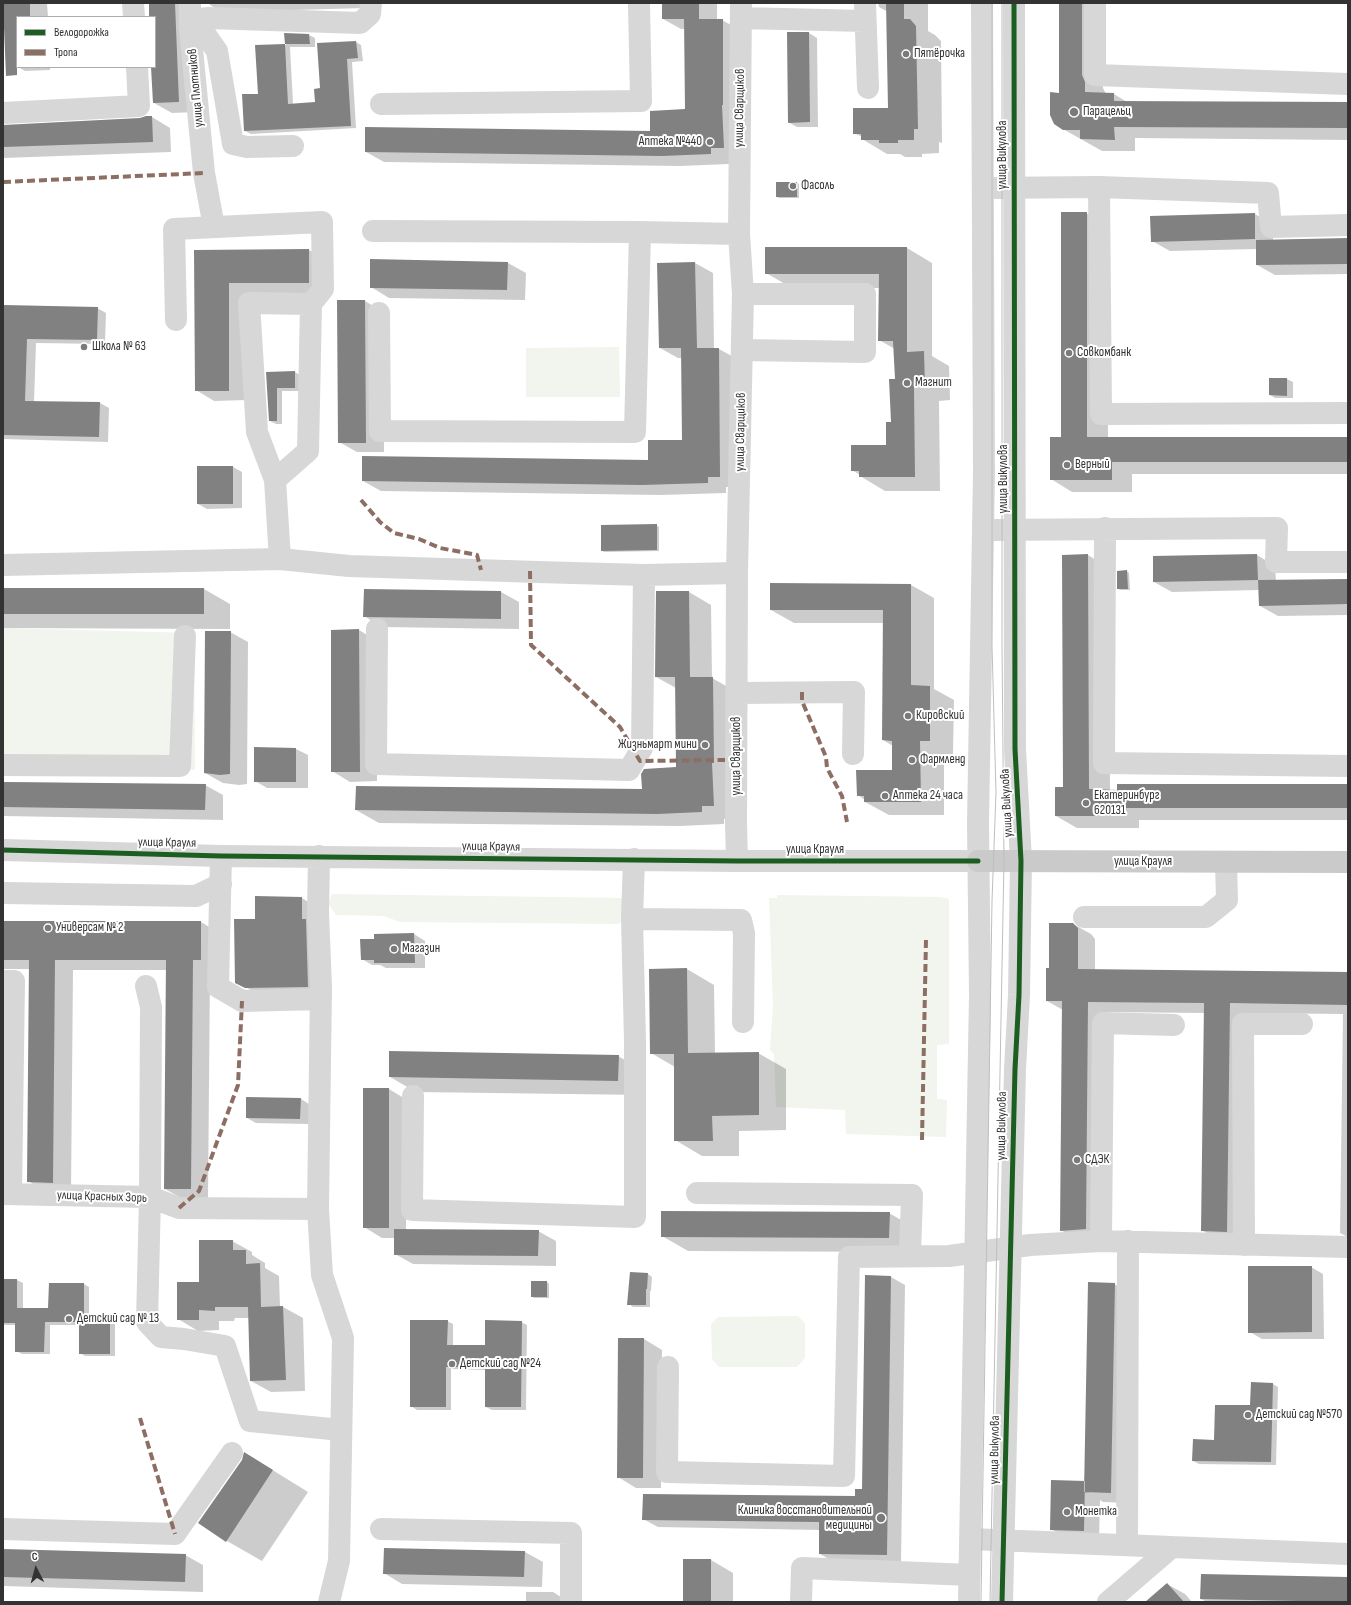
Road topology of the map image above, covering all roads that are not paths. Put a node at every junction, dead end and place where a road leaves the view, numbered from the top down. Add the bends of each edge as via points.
1 (134, 3) edge
2 (371, 3) edge
3 (639, 3) edge
4 (982, 3) edge
5 (1014, 3) edge
6 (1095, 3) edge
7 (741, 10) edge
8 (865, 12) edge
9 (134, 16) edge
10 (190, 17) edge
11 (137, 68) edge
12 (1348, 84) edge
13 (868, 88) dead end
14 (381, 104) dead end
15 (3, 113) edge
16 (293, 146) dead end
17 (1100, 187) junction
18 (983, 188) junction
19 (1014, 188) junction
20 (1348, 225) edge
21 (214, 227) junction
22 (373, 231) dead end
23 (640, 232) junction
24 (739, 234) junction
25 (743, 294) junction
26 (311, 304) junction
27 (379, 314) dead end
28 (176, 320) dead end
29 (743, 350) junction
30 (1348, 413) edge
31 (275, 480) junction
32 (1105, 528) junction
33 (1015, 529) junction
34 (983, 530) junction
35 (280, 559) junction
36 (1348, 562) edge
37 (3, 565) edge
38 (737, 573) junction
39 (644, 575) junction
40 (377, 629) dead end
41 (185, 636) dead end
42 (737, 693) junction
43 (853, 754) dead end
44 (3, 765) edge
45 (1348, 766) edge
46 (3, 850) edge
47 (221, 856) junction
48 (319, 856) junction
49 (634, 859) junction
50 (737, 861) junction
51 (978, 861) junction
52 (1021, 861) junction
53 (1226, 862) junction
54 (1348, 862) edge
55 (221, 884) junction
56 (3, 893) edge
57 (1084, 917) dead end
58 (632, 919) junction
59 (3, 981) edge
60 (146, 986) dead end
61 (320, 999) junction
62 (743, 1022) dead end
63 (1302, 1024) dead end
64 (1174, 1025) dead end
65 (412, 1096) dead end
66 (696, 1193) dead end
67 (7, 1194) edge
68 (150, 1197) junction
69 (318, 1209) junction
70 (1101, 1241) junction
71 (1128, 1242) junction
72 (1244, 1245) junction
73 (1348, 1247) edge
74 (1010, 1248) junction
75 (975, 1253) junction
76 (910, 1255) junction
77 (668, 1367) dead end
78 (341, 1428) junction
79 (232, 1453) dead end
80 (3, 1529) edge
81 (381, 1530) dead end
82 (970, 1539) junction
83 (1004, 1540) junction
84 (1127, 1545) junction
85 (1172, 1547) junction
86 (1348, 1554) edge
87 (969, 1575) junction
88 (329, 1602) edge
89 (571, 1602) edge
90 (801, 1602) edge
91 (969, 1602) edge
92 (1002, 1602) edge
93 (1108, 1602) edge

1 - 9 street
2 - 10 street via 370,14 360,23
3 - 14 street via 640,101
4 - 18 street, улица Викулова
5 - 19 street, улица Викулова
6 - 12 street via 1095,75
7 - 8 street
7 - 24 street, улица Сварщиков
8 - 13 street
10 - 16 street via 217,51 233,144 247,148
10 - 21 street, улица Плотников via 204,173
11 - 15 street via 139,106
17 - 19 street
17 - 20 street via 1268,193 1272,227
17 - 30 street via 1101,414
18 - 19 street
18 - 34 street, улица Викулова
19 - 33 street, улица Викулова
21 - 26 street via 322,222 324,289
21 - 28 street via 174,229
22 - 23 street
23 - 24 street
23 - 27 street via 635,432 380,431
24 - 25 street, улица Сварщиков
25 - 29 street, улица Сварщиков
25 - 29 street via 865,294 865,352
26 - 31 street via 308,451
26 - 31 street via 249,302 257,432
29 - 38 street, улица Сварщиков
31 - 35 street
32 - 33 street
32 - 36 street via 1277,528 1276,562
32 - 45 street via 1104,763
33 - 34 street
33 - 52 street, улица Викулова via 1016,749
34 - 51 street, улица Викулова
35 - 37 street
35 - 39 street via 349,566
38 - 39 street
38 - 42 street, улица Сварщиков
39 - 40 street via 642,748 629,770 376,764
41 - 44 street via 180,766
42 - 43 street via 854,692
42 - 50 street, улица Сварщиков
46 - 47 street, улица Крауля
47 - 48 street, улица Крауля
47 - 55 street
48 - 49 street, улица Крауля
48 - 61 street
49 - 50 street, улица Крауля
49 - 58 street
50 - 51 street, улица Крауля
51 - 52 main road, улица Крауля
51 - 75 street, улица Викулова via 980,995
52 - 53 main road, улица Крауля
52 - 74 street, улица Викулова
53 - 54 main road, улица Крауля
53 - 57 street via 1227,900 1206,917
55 - 56 street via 196,896
55 - 61 street via 218,987 242,1001
58 - 62 street via 741,920 744,933
58 - 65 street via 635,1217 412,1210
59 - 67 street via 14,981
60 - 68 street via 151,1007
61 - 69 street
63 - 72 street via 1243,1024
64 - 70 street via 1103,1023
66 - 76 street via 912,1195
67 - 68 street, улица Красных Зорь
68 - 69 street, улица Красных Зорь via 179,1208
68 - 78 street via 147,1322 161,1337 224,1346 250,1421
69 - 78 street via 322,1275 343,1338
70 - 71 street
70 - 74 street
71 - 72 street
71 - 84 street
72 - 73 street
74 - 75 street
74 - 83 street, улица Викулова
75 - 76 street via 949,1256
75 - 82 street, улица Викулова
76 - 77 street via 849,1257 844,1476 667,1472
78 - 88 street via 339,1561
79 - 80 street via 175,1534
81 - 89 street via 571,1533
82 - 83 street
82 - 87 street, улица Викулова
83 - 84 street
83 - 92 street, улица Викулова
84 - 85 street
85 - 86 street
85 - 93 street
87 - 90 street via 802,1568
87 - 91 street, улица Викулова

